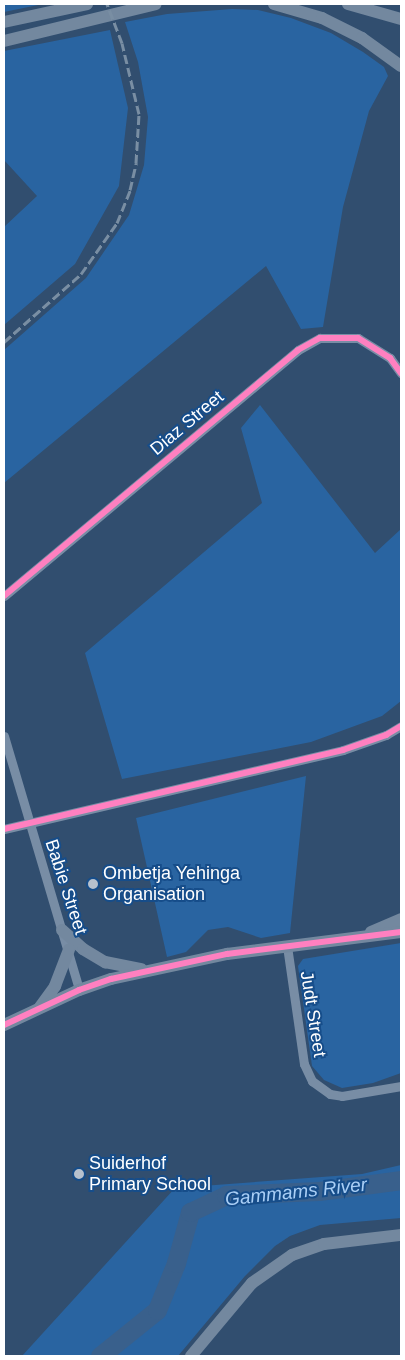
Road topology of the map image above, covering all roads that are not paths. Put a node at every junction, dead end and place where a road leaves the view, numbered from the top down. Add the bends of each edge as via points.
1 (86, 4) edge
2 (156, 4) edge
3 (274, 4) edge
4 (348, 4) edge
5 (401, 19) edge
6 (4, 22) edge
7 (4, 41) edge
8 (401, 66) edge
9 (401, 373) edge
10 (4, 596) edge
11 (401, 726) edge
12 (4, 736) edge
13 (28, 822) junction
14 (4, 829) edge
15 (401, 919) edge
16 (62, 930) junction
17 (401, 932) edge
18 (357, 938) junction
19 (287, 946) junction
20 (69, 950) junction
21 (147, 971) junction
22 (79, 990) junction
23 (38, 1009) junction
24 (4, 1026) edge
25 (401, 1086) edge
26 (401, 1235) edge
27 (191, 1356) edge

1 - 6 street
2 - 7 street
3 - 8 street via 322,18 362,38
4 - 5 street
9 - 10 street, Diaz Street via 390,358 358,338 320,338 298,350
11 - 13 street via 386,735 343,750
12 - 13 street, Babie Street
13 - 14 street
13 - 16 street, Babie Street
15 - 18 street
16 - 20 street, Babie Street
16 - 21 street via 104,962
17 - 18 street
18 - 19 street
19 - 21 street via 227,954
19 - 25 street, Judt Street via 304,1064 312,1081 330,1094 342,1096
20 - 22 street, Babie Street
20 - 23 street via 55,986
21 - 22 street
22 - 23 street
23 - 24 street
26 - 27 street via 324,1244 292,1255 252,1284

